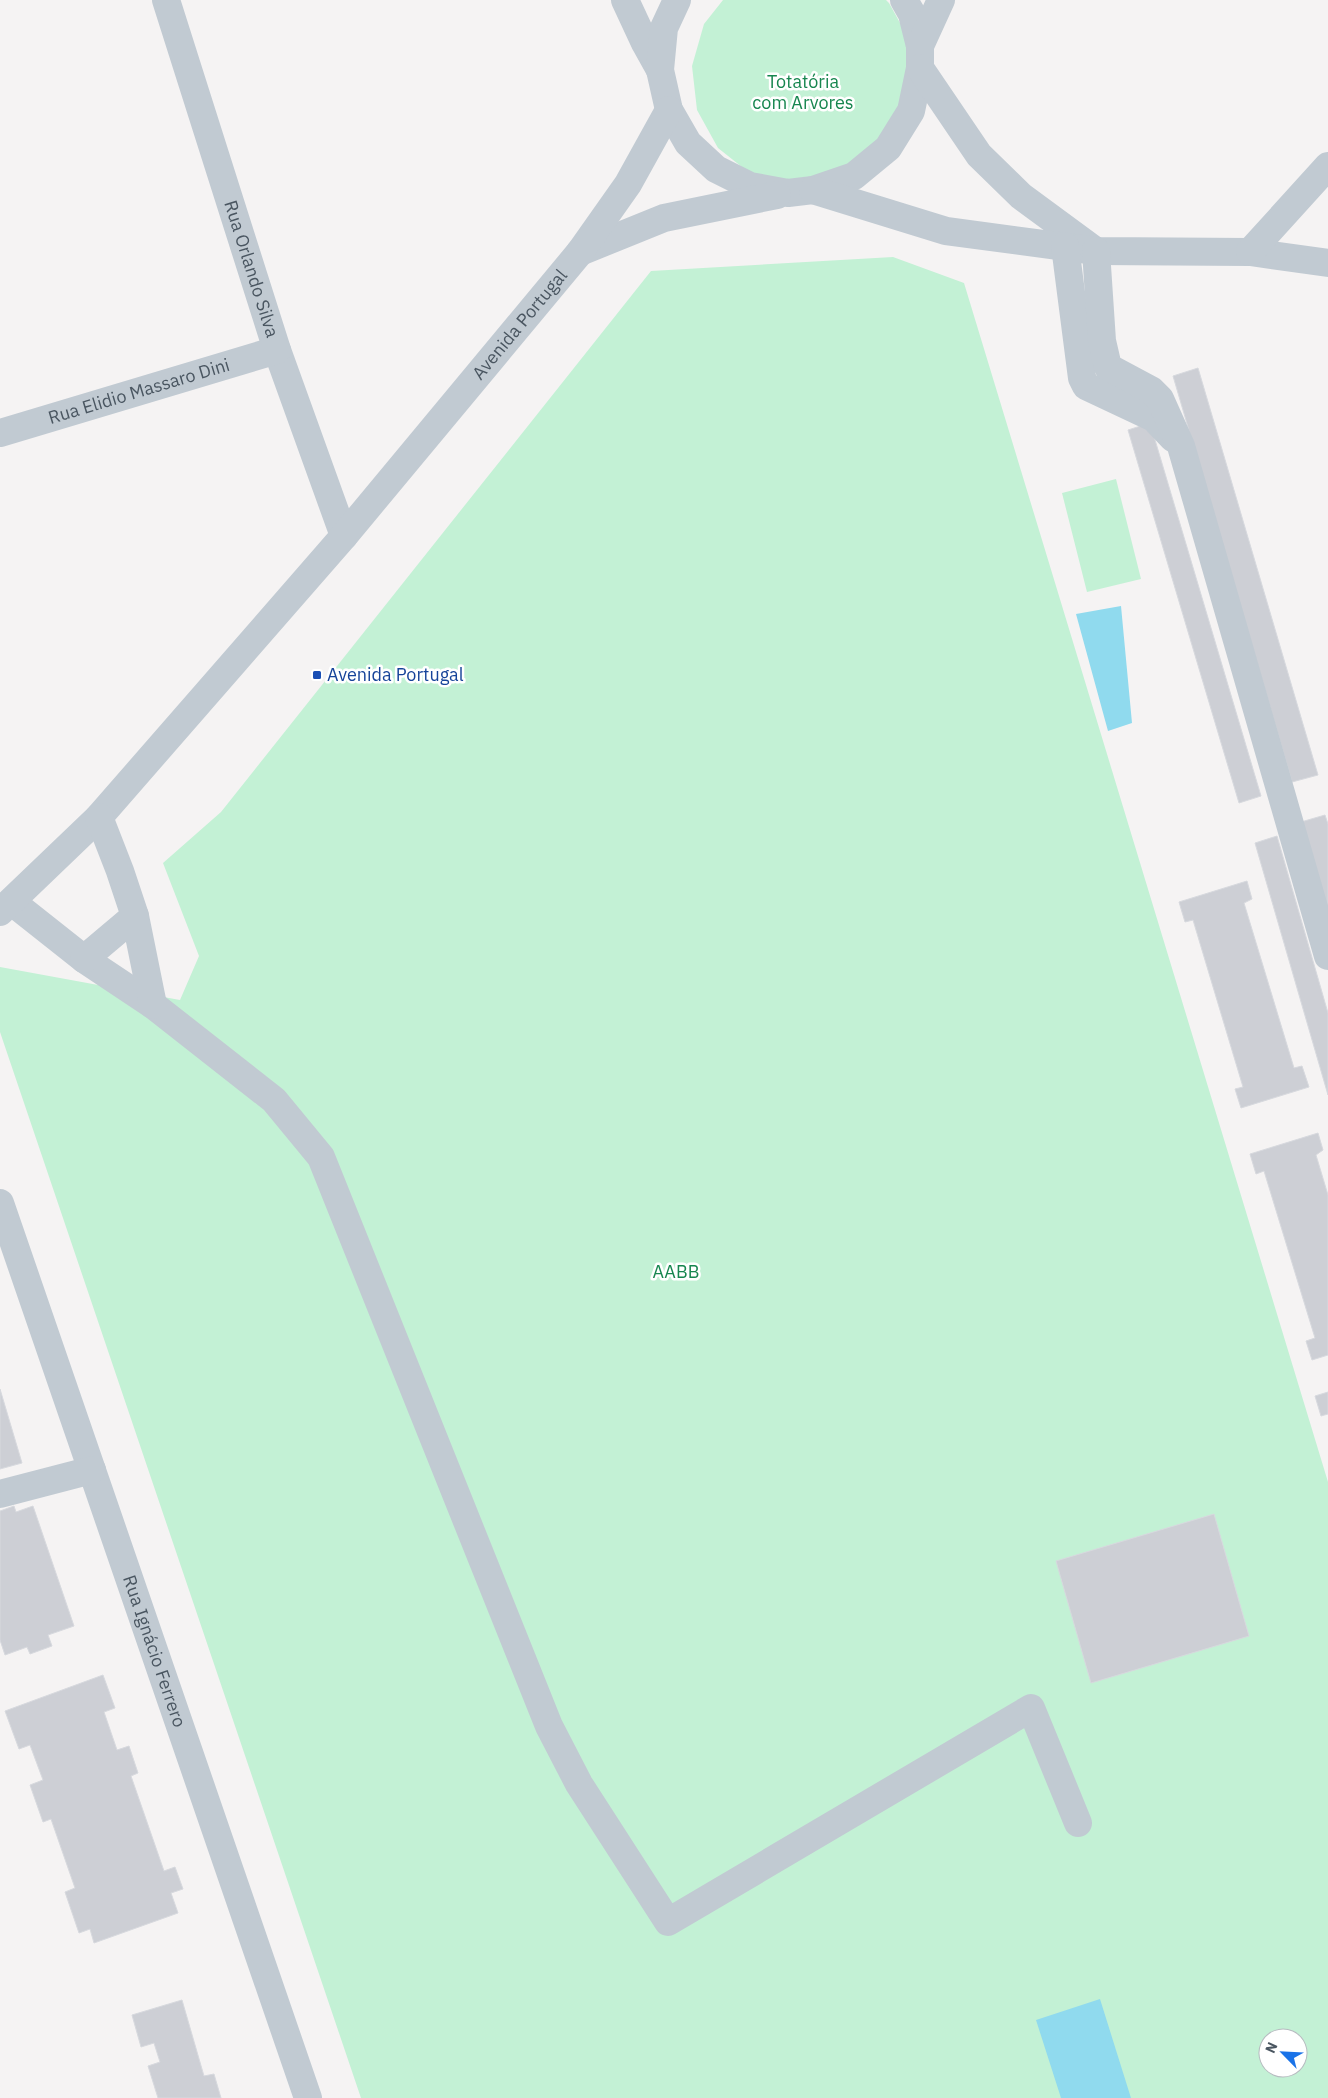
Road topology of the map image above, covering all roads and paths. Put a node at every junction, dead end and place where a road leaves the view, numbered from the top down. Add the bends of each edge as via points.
1 (166, 0) edge
2 (625, 0) edge
3 (677, 0) edge
4 (904, 0) edge
5 (941, 0) edge
6 (920, 57) junction
7 (660, 70) junction
8 (669, 110) junction
9 (1328, 166) edge
10 (800, 191) junction
11 (1065, 246) junction
12 (1096, 251) junction
13 (580, 252) junction
14 (1250, 252) junction
15 (1328, 263) edge
16 (277, 350) junction
17 (0, 433) edge
18 (1181, 446) junction
19 (344, 536) junction
20 (99, 817) junction
21 (6, 907) edge
22 (134, 916) junction
23 (1328, 956) edge
24 (84, 959) junction
25 (153, 1005) junction
26 (0, 1203) edge
27 (92, 1470) junction
28 (0, 1494) edge
29 (1078, 1822) dead end
30 (308, 2098) edge

1 - 16 street, Rua Orlando Silva
2 - 7 street
3 - 7 street via 664,28
4 - 6 street via 912,14
5 - 6 street
6 - 10 street, Avenida Portugal via 911,111 888,148 854,176
6 - 12 street via 979,155 1021,196
7 - 8 street
8 - 10 street via 688,143 716,169 750,186
8 - 13 street, Avenida Portugal via 628,184
9 - 14 street
10 - 11 street via 946,231
10 - 13 street, Avenida Portugal via 664,218
11 - 12 street
11 - 18 street via 1082,378 1086,386 1154,418
12 - 14 street
12 - 18 street via 1102,341 1108,367 1151,390 1160,400
13 - 19 street, Avenida Portugal
14 - 15 street
16 - 17 street, Rua Elidio Massaro Dini
16 - 19 street, Rua Orlando Silva
18 - 23 street
19 - 20 street, Avenida Portugal
20 - 21 street, Avenida Portugal
20 - 22 street
21 - 24 street
22 - 24 street
22 - 25 street
24 - 25 street
25 - 29 street via 274,1100 321,1157 549,1726 579,1784 668,1922 1031,1708
26 - 27 street, Rua Ignácio Ferrero
27 - 28 street
27 - 30 street, Rua Ignácio Ferrero

